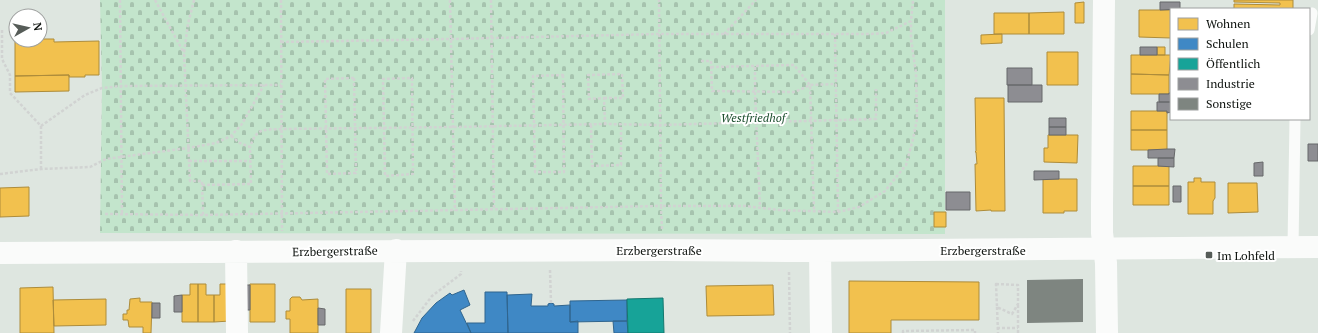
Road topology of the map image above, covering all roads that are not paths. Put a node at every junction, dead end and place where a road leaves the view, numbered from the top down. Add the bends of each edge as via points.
1 (1104, 0) edge
2 (1312, 13) dead end
3 (1310, 24) edge
4 (1295, 120) edge
5 (1293, 247) junction
6 (1318, 247) edge
7 (1104, 249) junction
8 (396, 250) junction
9 (236, 251) junction
10 (820, 251) junction
11 (0, 253) edge
12 (237, 333) edge
13 (391, 333) edge
14 (821, 333) edge
15 (1107, 333) edge

1 - 7 street
2 - 3 lane
4 - 5 lane
5 - 6 street, Erzbergerstraße
5 - 7 street, Erzbergerstraße
7 - 10 street, Erzbergerstraße
7 - 15 street
8 - 9 street, Erzbergerstraße
8 - 10 street, Erzbergerstraße
8 - 13 street
9 - 11 street, Erzbergerstraße
9 - 12 street
10 - 14 street

